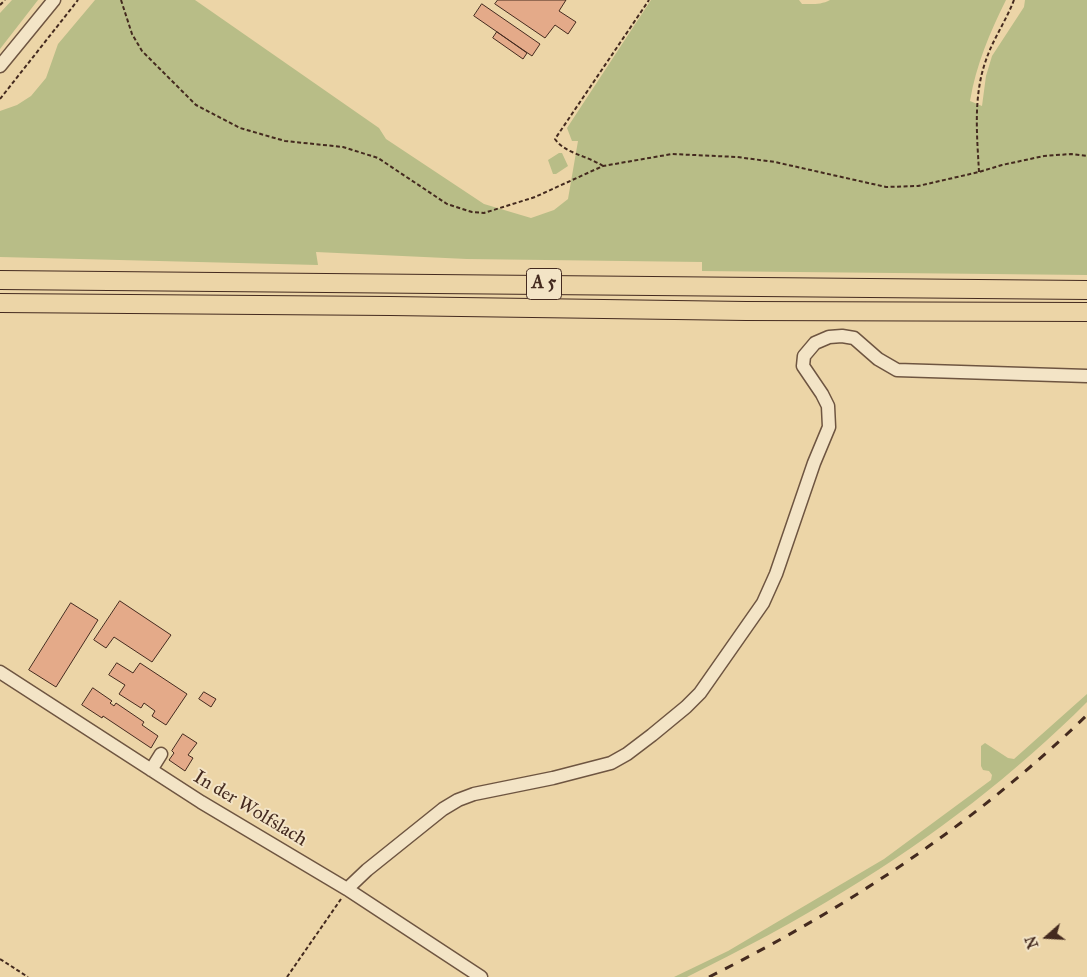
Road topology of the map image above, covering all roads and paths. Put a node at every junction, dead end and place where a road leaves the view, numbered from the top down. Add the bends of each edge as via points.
1 (4, 0) edge
2 (54, 0) edge
3 (78, 0) edge
4 (121, 0) edge
5 (649, 0) edge
6 (1014, 0) edge
7 (0, 5) edge
8 (0, 66) edge
9 (0, 99) edge
10 (1087, 156) edge
11 (603, 166) junction
12 (979, 172) junction
13 (0, 280) edge
14 (1087, 290) edge
15 (0, 303) edge
16 (1087, 312) edge
17 (1087, 376) edge
18 (0, 672) edge
19 (161, 754) dead end
20 (151, 770) junction
21 (347, 890) junction
22 (0, 959) edge
23 (28, 977) edge
24 (287, 977) edge
25 (481, 977) edge

1 - 7 path
2 - 8 lane
3 - 9 path
4 - 11 path via 132,34 142,51 196,106 240,128 285,141 343,147 378,158 447,204 484,213 536,198
5 - 11 path via 555,138 564,148
6 - 12 path via 986,60 980,82 976,125
10 - 12 path via 1044,156
11 - 12 path via 672,154 737,157 775,162 886,187 918,186
13 - 14 highway, A 5
15 - 16 highway, A 5
17 - 21 lane via 897,370 878,359 854,338 829,337 815,343 804,356 803,366 828,406 829,427 763,603 700,693 652,735 611,763 474,794 450,804 367,870
18 - 20 lane, In der Wolfslach via 67,711
19 - 20 lane
20 - 21 lane, In der Wolfslach
21 - 24 path
21 - 25 lane, In der Wolfslach
22 - 23 path

